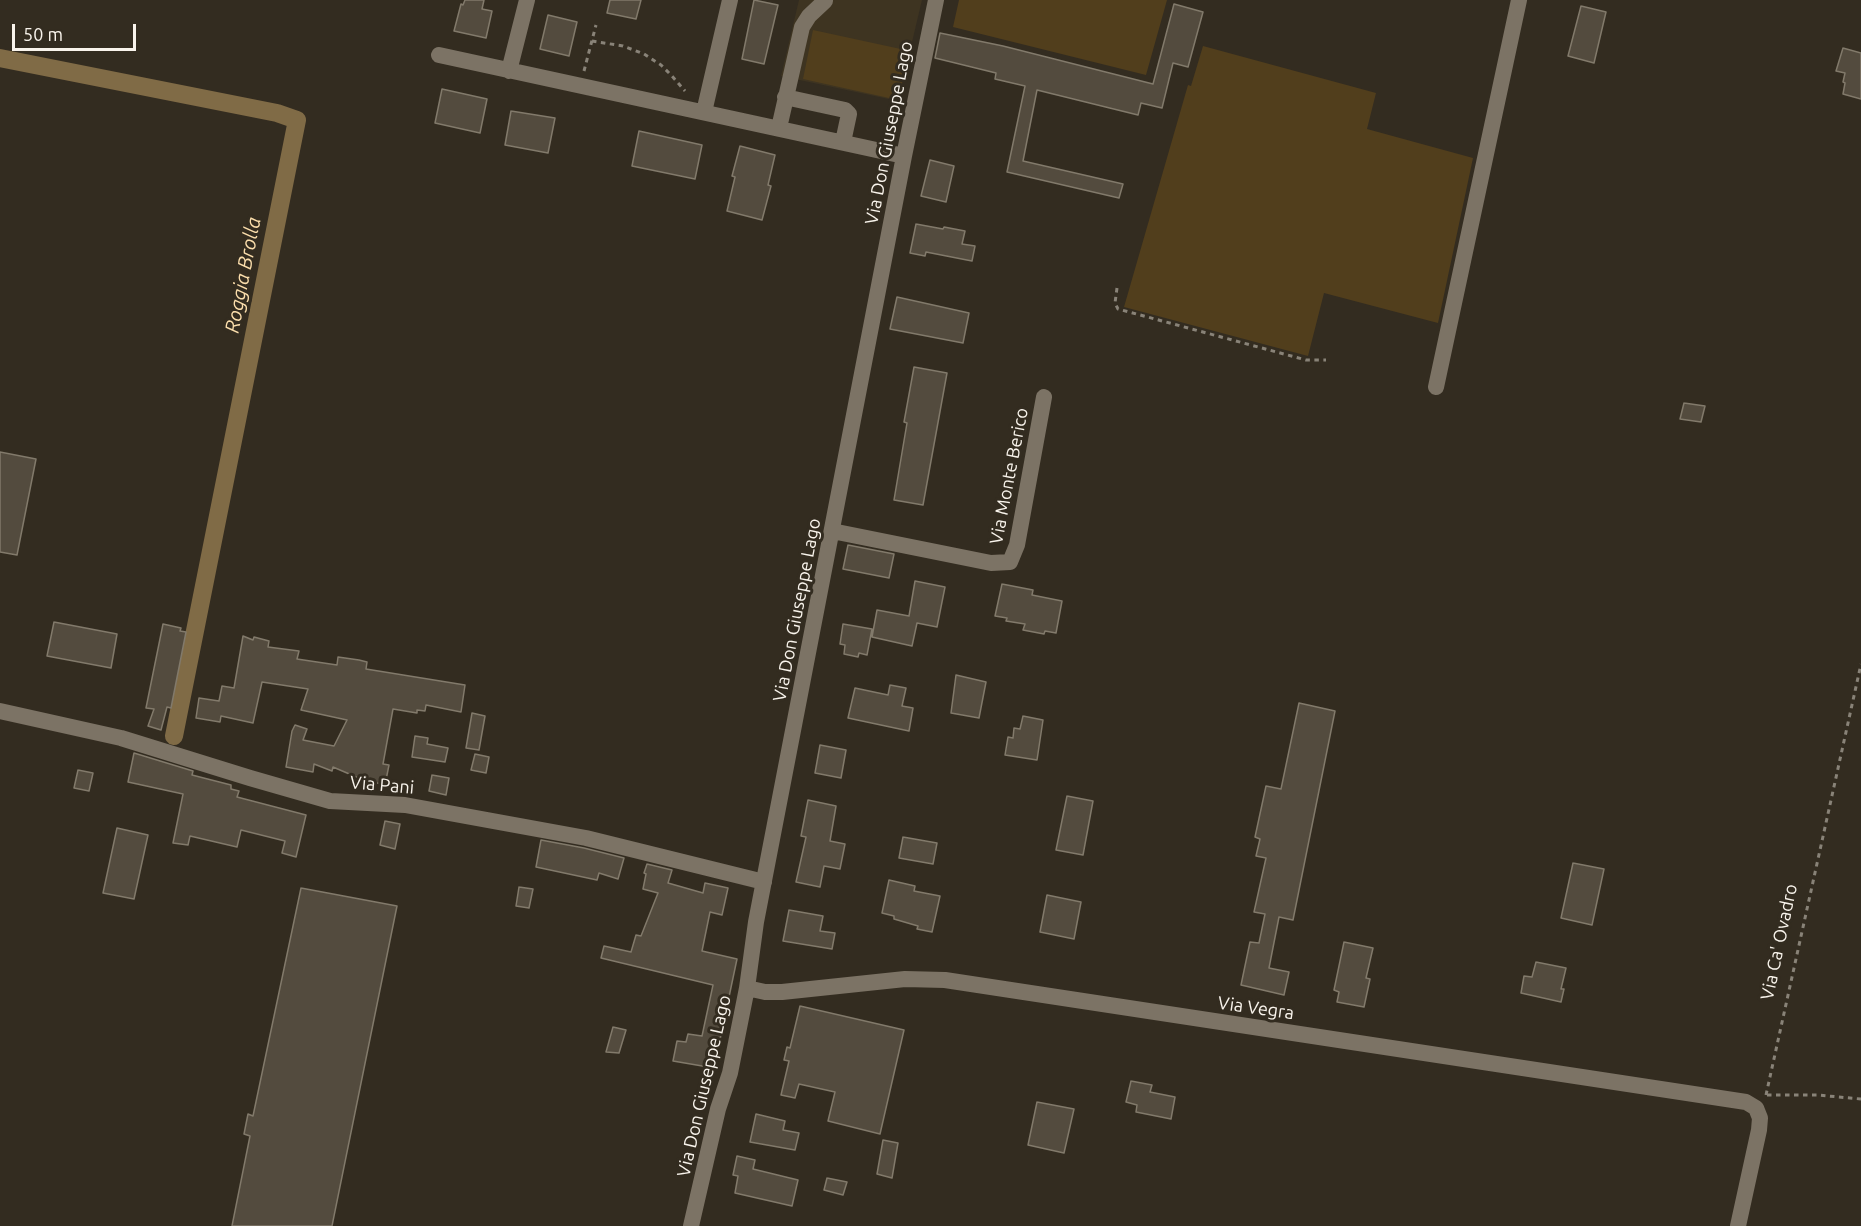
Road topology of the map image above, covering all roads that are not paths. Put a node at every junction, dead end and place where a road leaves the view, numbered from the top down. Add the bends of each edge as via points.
1 (527, 0) edge
2 (730, 0) edge
3 (936, 0) edge
4 (1519, 0) edge
5 (825, 1) edge
6 (440, 55) dead end
7 (509, 70) junction
8 (785, 97) junction
9 (704, 112) junction
10 (779, 128) junction
11 (843, 142) junction
12 (904, 156) junction
13 (1436, 387) dead end
14 (1044, 397) dead end
15 (832, 531) junction
16 (0, 711) edge
17 (764, 882) junction
18 (747, 988) junction
19 (691, 1226) edge
20 (1738, 1226) edge

1 - 7 street
2 - 9 street
3 - 12 street, Via Don Giuseppe Lago
4 - 13 street
5 - 8 street via 801,27
6 - 7 street
7 - 9 street
8 - 10 street
8 - 11 street via 845,110 849,114
9 - 10 street
10 - 11 street
11 - 12 street
12 - 15 street, Via Don Giuseppe Lago
14 - 15 street, Via Monte Berico via 1017,545 1010,562 991,563
15 - 17 street, Via Don Giuseppe Lago
16 - 17 street, Via Pani via 121,738 330,801 405,805 586,838
17 - 18 street, Via Don Giuseppe Lago
18 - 19 street, Via Don Giuseppe Lago
18 - 20 street, Via Vegra via 782,992 905,979 945,980 1761,1102 1760,1130

